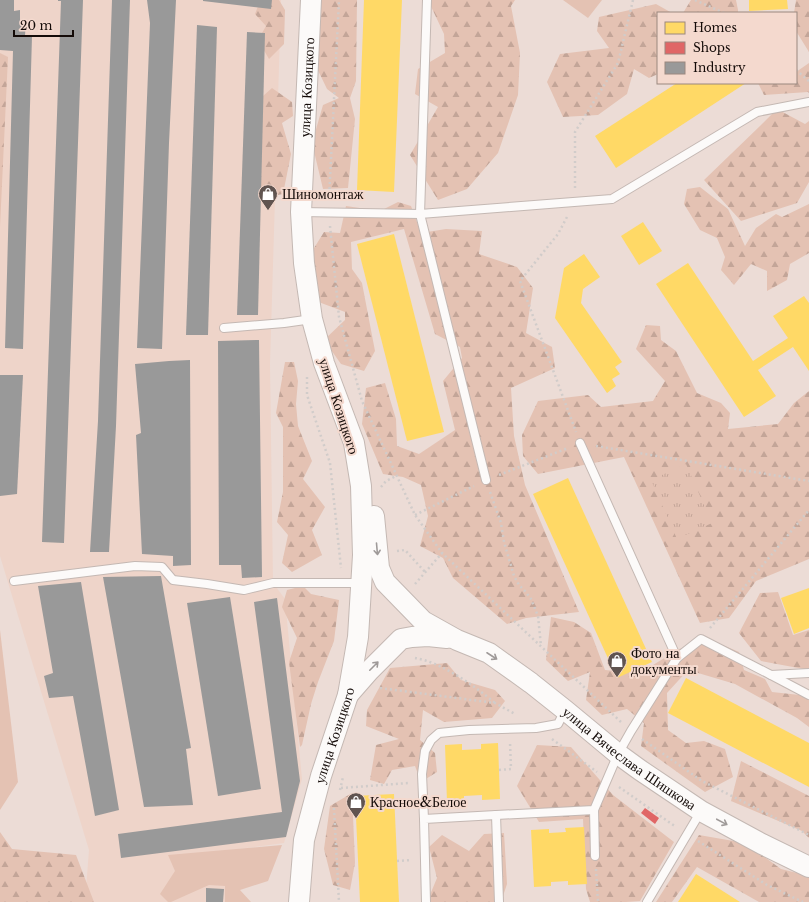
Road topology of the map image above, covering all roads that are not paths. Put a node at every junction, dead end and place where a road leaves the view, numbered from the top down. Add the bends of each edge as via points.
1 (311, 0) edge
2 (427, 0) edge
3 (809, 102) edge
4 (301, 212) junction
5 (420, 214) junction
6 (312, 319) junction
7 (224, 328) dead end
8 (354, 443) junction
9 (580, 443) road end
10 (486, 480) road end
11 (14, 581) dead end
12 (361, 583) junction
13 (457, 640) junction
14 (677, 658) junction
15 (809, 673) edge
16 (771, 675) junction
17 (809, 695) edge
18 (348, 696) junction
19 (565, 710) junction
20 (618, 754) junction
21 (594, 810) junction
22 (701, 811) junction
23 (496, 815) junction
24 (424, 818) junction
25 (595, 856) road end
26 (809, 867) edge
27 (299, 902) edge
28 (426, 902) edge
29 (499, 902) edge
30 (647, 902) edge

1 - 4 street, улица Козицкого
2 - 5 lane
3 - 5 lane via 757,112 612,200
4 - 5 lane
4 - 6 street, улица Козицкого via 304,263
5 - 10 lane
6 - 7 lane
6 - 8 street, улица Козицкого via 324,363
8 - 12 street, улица Козицкого via 361,486
8 -> 13 street via 373,505 379,568 385,582 422,621
9 - 14 lane
11 - 12 lane via 136,566 162,567 173,580 244,590 273,583
12 - 18 street, улица Козицкого via 358,637
18 -> 13 street via 401,639 428,636
13 -> 19 street, улица Вячеслава Шишкова via 489,654
14 - 16 lane via 701,639
14 - 20 lane
15 - 16 lane
16 - 17 lane
18 - 27 street, улица Козицкого via 321,776 304,840
19 - 20 street, улица Вячеслава Шишкова
19 - 24 lane via 558,724 536,728 439,733 431,740 425,751 422,774
20 - 21 lane
20 - 22 street, улица Вячеслава Шишкова
21 - 23 lane
21 - 25 lane
22 -> 26 street, улица Вячеслава Шишкова
22 - 30 lane
23 - 24 lane
23 - 29 lane
24 - 28 lane

